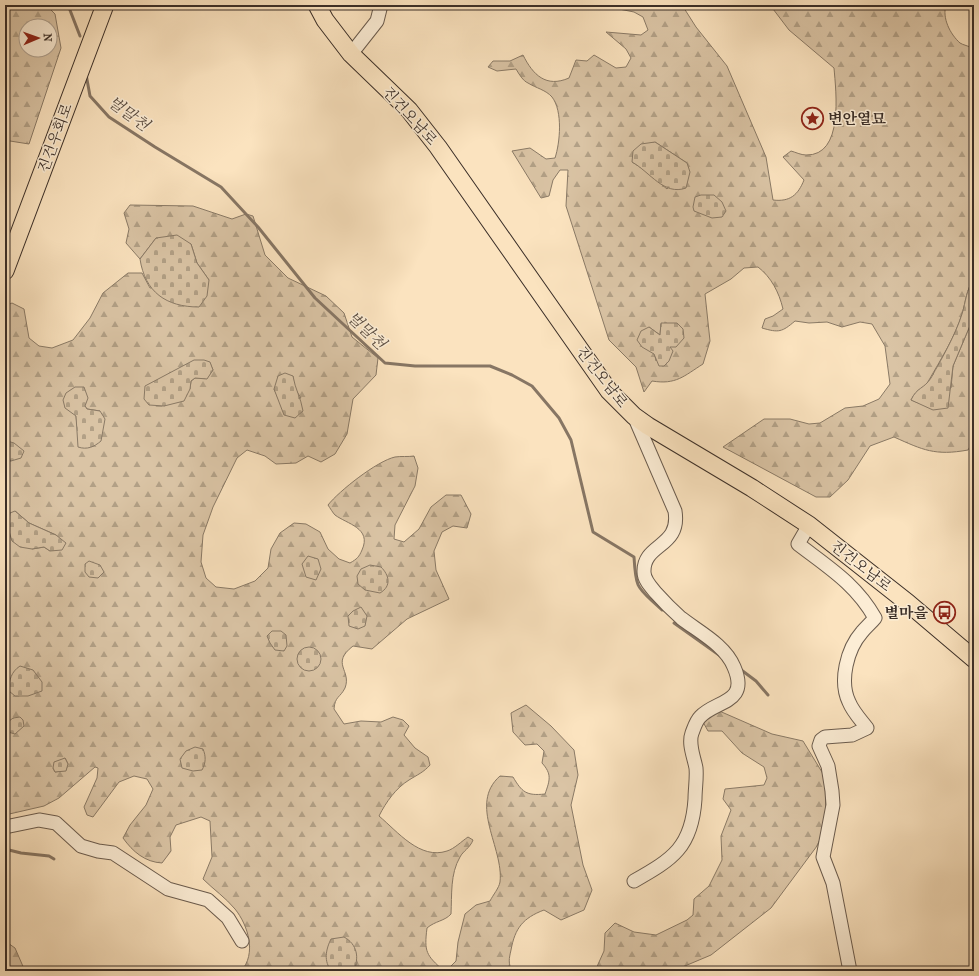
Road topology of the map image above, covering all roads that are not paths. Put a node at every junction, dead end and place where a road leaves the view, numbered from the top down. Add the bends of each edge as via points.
1 (105, 5) edge
2 (317, 5) edge
3 (381, 5) edge
4 (351, 54) junction
5 (5, 270) edge
6 (634, 416) junction
7 (809, 525) junction
8 (974, 659) edge
9 (5, 827) edge
10 (634, 881) dead end
11 (242, 941) dead end
12 (850, 971) edge

1 - 5 main road, 진건우회로
2 - 4 main road, 진건오남로
3 - 4 street via 377,21
4 - 6 main road, 진건오남로 via 398,99 429,134 609,391
6 - 7 main road, 진건오남로
6 - 10 street via 675,511 676,520 673,534 655,549 645,563 646,578 670,608 722,649 734,667 737,685 731,699 699,717 691,735 696,781 694,813 686,840 671,858
7 - 8 main road, 진건오남로
7 - 12 street via 798,544 850,583 875,618 854,643 844,679 849,703 867,728 852,735 825,737 821,740 820,746 828,766 832,791 823,857 833,883
9 - 11 street via 39,820 56,823 81,846 113,853 168,889 208,900 228,918

